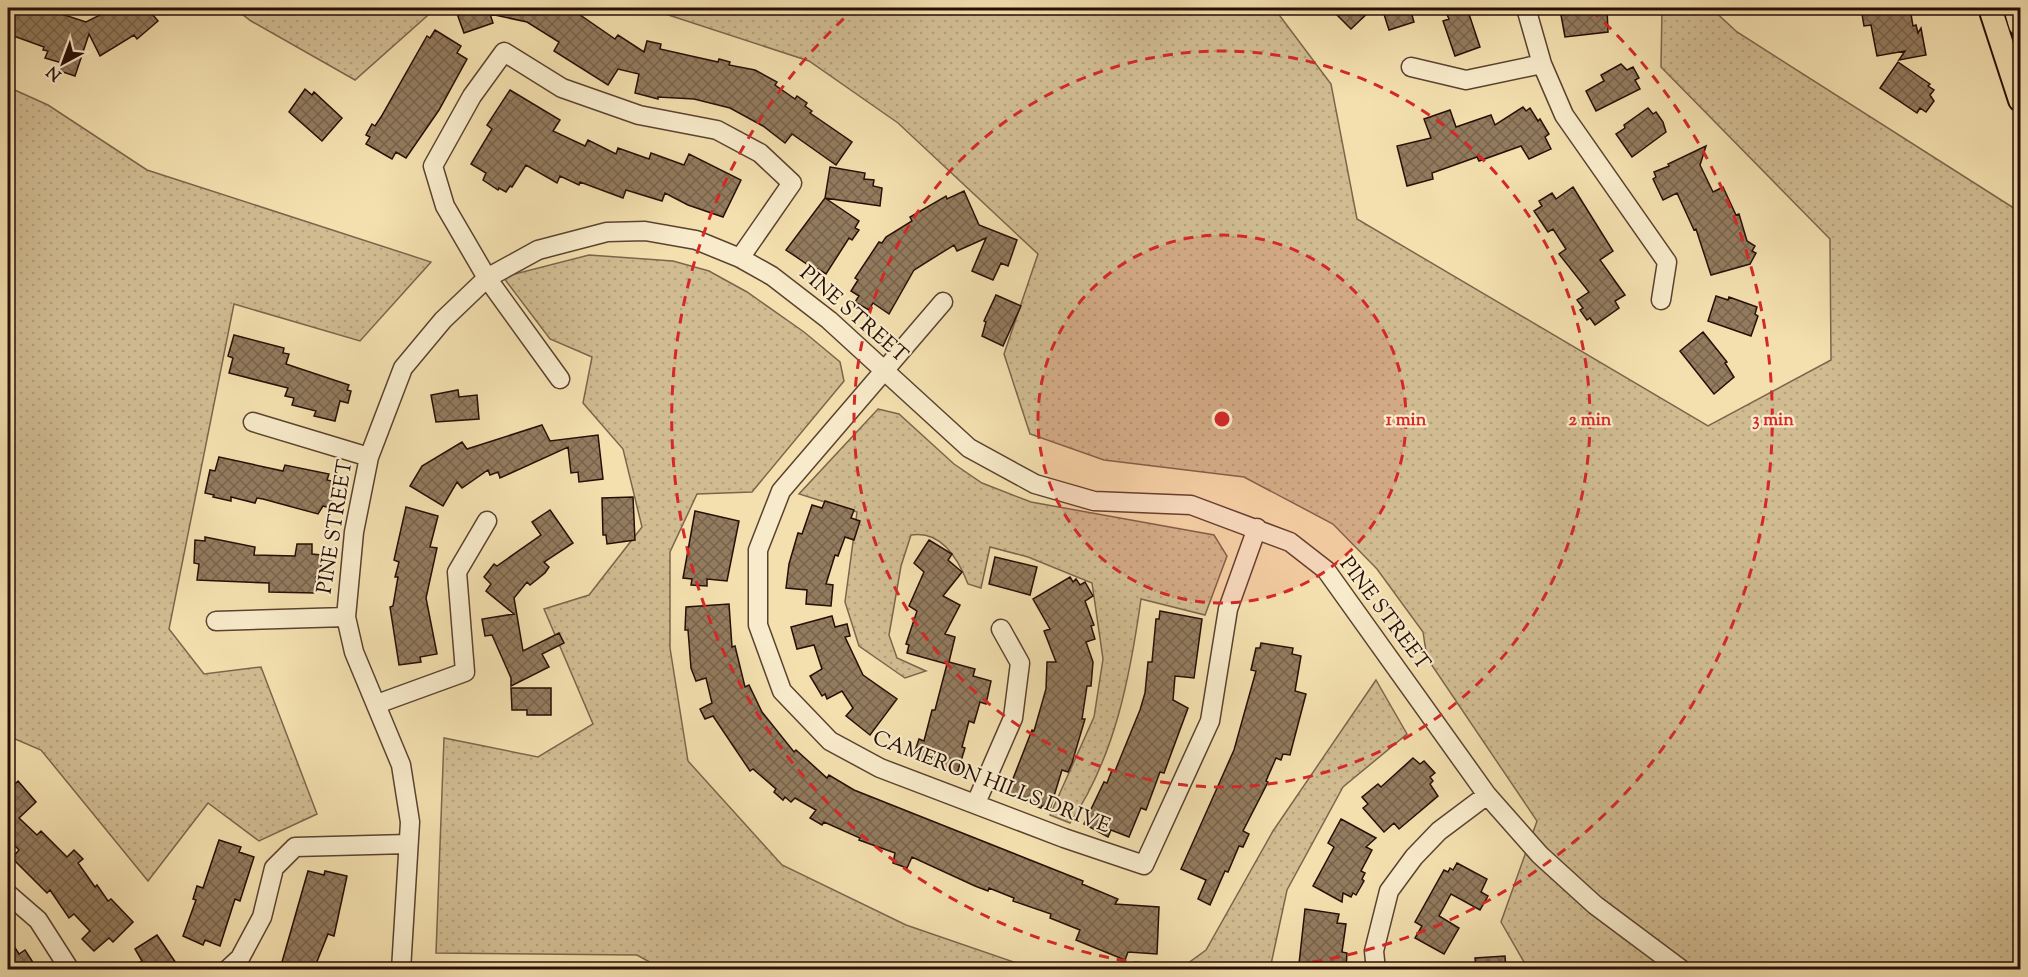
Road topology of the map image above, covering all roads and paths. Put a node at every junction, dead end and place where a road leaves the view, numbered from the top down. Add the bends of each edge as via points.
1 (1526, 8) edge
2 (1990, 8) edge
3 (2014, 8) edge
4 (2020, 25) edge
5 (1542, 64) junction
6 (1411, 66) dead end
7 (2020, 100) edge
8 (740, 258) junction
9 (487, 278) junction
10 (1661, 300) dead end
11 (943, 302) dead end
12 (882, 370) junction
13 (560, 379) dead end
14 (253, 422) dead end
15 (369, 458) junction
16 (487, 521) dead end
17 (1257, 528) junction
18 (346, 617) junction
19 (216, 621) dead end
20 (1001, 629) dead end
21 (377, 704) junction
22 (1487, 795) junction
23 (976, 803) junction
24 (408, 844) junction
25 (8, 894) edge
26 (70, 969) edge
27 (227, 969) edge
28 (401, 969) edge
29 (1376, 969) edge
30 (1682, 969) edge

1 - 5 street
2 - 7 main road
3 - 4 main road
5 - 6 street via 1466,80
5 - 10 street via 1564,115 1667,262
8 - 9 street, PINE STREET via 696,240 645,231 607,232 538,250
8 - 9 street via 792,183 760,153 717,130 639,116 562,88 504,52 472,96 433,166 445,206
8 - 12 street, PINE STREET via 772,276 829,320
9 - 13 street
9 - 15 street, PINE STREET via 443,320 403,368
11 - 12 street, CAMERON HILLS DRIVE
12 - 17 street, PINE STREET via 969,448 1035,484 1094,501 1191,505
12 - 23 street, CAMERON HILLS DRIVE via 781,491 758,550 758,625 782,691 830,741 880,768
14 - 15 street
15 - 18 street, PINE STREET via 354,532
16 - 21 street via 457,572 465,672
17 - 22 street, PINE STREET via 1290,542 1326,570
17 - 23 street, CAMERON HILLS DRIVE via 1228,609 1210,721 1144,865
18 - 19 street
18 - 21 street, PINE STREET via 354,652
20 - 23 street via 1020,663 1013,718
21 - 24 street, PINE STREET via 401,765 410,822
22 - 29 street via 1439,831 1389,891 1374,951
22 - 30 street, PINE STREET via 1540,855 1595,905
24 - 27 street via 295,847 274,868 262,917 240,958
24 - 28 street, PINE STREET
25 - 26 street via 38,920

